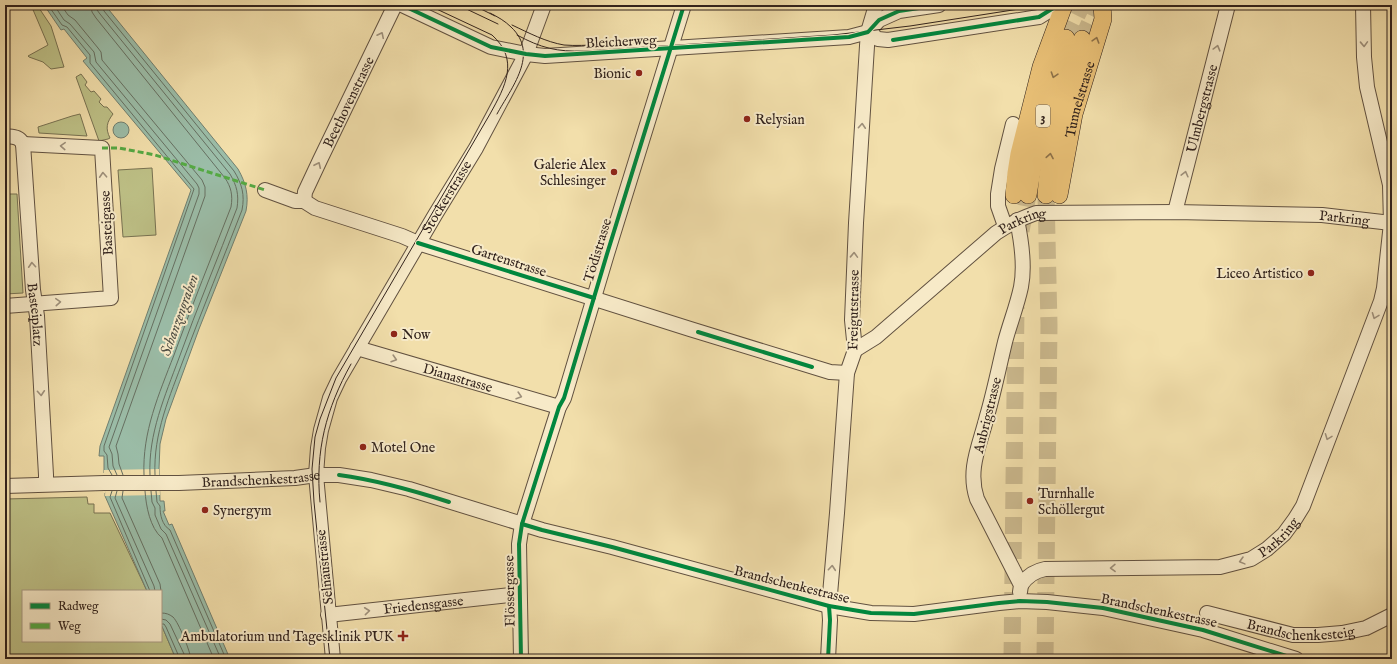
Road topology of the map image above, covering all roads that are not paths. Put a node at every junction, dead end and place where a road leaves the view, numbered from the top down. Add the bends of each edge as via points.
1 (395, 5) edge
2 (402, 5) edge
3 (544, 5) edge
4 (684, 5) edge
5 (876, 5) edge
6 (939, 5) edge
7 (1058, 5) edge
8 (1064, 5) edge
9 (1102, 5) edge
10 (1228, 5) edge
11 (1363, 5) edge
12 (868, 32) junction
13 (670, 49) junction
14 (526, 54) junction
15 (1013, 124) dead end
16 (5, 136) edge
17 (24, 144) junction
18 (265, 190) dead end
19 (304, 201) junction
20 (1175, 212) junction
21 (1011, 223) junction
22 (1391, 223) junction
23 (418, 243) junction
24 (594, 298) junction
25 (35, 304) junction
26 (5, 306) edge
27 (357, 348) junction
28 (855, 350) junction
29 (846, 373) junction
30 (558, 407) junction
31 (316, 475) junction
32 (46, 484) junction
33 (5, 486) edge
34 (522, 524) junction
35 (1021, 585) junction
36 (519, 594) junction
37 (1020, 601) junction
38 (829, 606) junction
39 (1208, 613) dead end
40 (328, 615) junction
41 (1392, 615) edge
42 (333, 659) edge
43 (521, 659) edge
44 (828, 659) edge
45 (1296, 659) edge

19 -> 1 street, Beethovenstrasse via 305,192
2 - 14 street, Bleicherweg via 491,47
3 - 14 street, Stockerstrasse
4 - 13 street, Tödistrasse
5 - 12 street, Freigutstrasse
6 - 12 street, Bleicherweg via 900,11 879,20
7 - 12 street via 1039,17 888,40 878,39
9 -> 8 main road, Tunnelstrasse / 3 via 1103,19 1053,195 1048,167 1074,38 1053,79 1021,195 1016,173 1019,154 1041,67
20 -> 10 street, Ulmbergstrasse
11 -> 22 street via 1367,87 1390,186
12 - 13 street, Bleicherweg via 849,37
28 -> 12 street, Freigutstrasse via 852,320
13 - 14 street, Bleicherweg via 545,56
13 - 24 street, Tödistrasse
14 - 23 street, Stockerstrasse via 476,148
15 - 21 street, Aubrigstrasse via 998,194 998,206
16 - 17 street via 16,137
25 -> 17 street, Basteiplatz
25 -> 17 street, Basteigasse via 111,298 102,148
18 - 19 street, Gartenstrasse via 295,201
19 - 23 street, Gartenstrasse via 315,208
20 - 21 street, Parkring via 1036,213
20 - 22 street, Parkring via 1322,215
21 - 28 street, Parkring via 876,337
21 - 35 street, Aubrigstrasse via 1021,244 1021,285 1005,340 973,470 973,479 977,499
22 -> 35 street, Parkring via 1381,302 1303,506 1284,534 1251,559 1220,567 1045,569 1028,576
23 - 24 street, Gartenstrasse
23 - 27 street, Stockerstrasse
24 - 29 street, Gartenstrasse via 812,367
24 - 30 street, Tödistrasse via 564,398
25 - 26 street
25 -> 32 street, Basteiplatz
27 -> 30 street, Dianastrasse
27 - 31 street, Stockerstrasse via 330,398 318,444
28 - 29 street, Freigutstrasse
38 -> 29 street, Freigutstrasse
30 - 34 street, Tödistrasse
31 - 32 street, Brandschenkestrasse via 160,483
31 - 34 street, Brandschenkestrasse via 339,475 409,489
31 - 40 street, Selnaustrasse
32 - 33 street, Brandschenkestrasse
34 - 36 street, Flössergasse via 519,544
34 - 38 street, Brandschenkestrasse
35 - 37 street
40 -> 36 street, Friedensgasse
36 - 43 street, Flössergasse
37 - 38 street, Brandschenkestrasse via 914,614 871,613
37 - 45 street, Brandschenkestrasse via 1102,608 1141,616 1203,630
38 - 44 street, Freigutstrasse
39 - 41 street, Brandschenkesteig via 1293,635 1342,633 1366,628
40 - 42 street, Selnaustrasse

